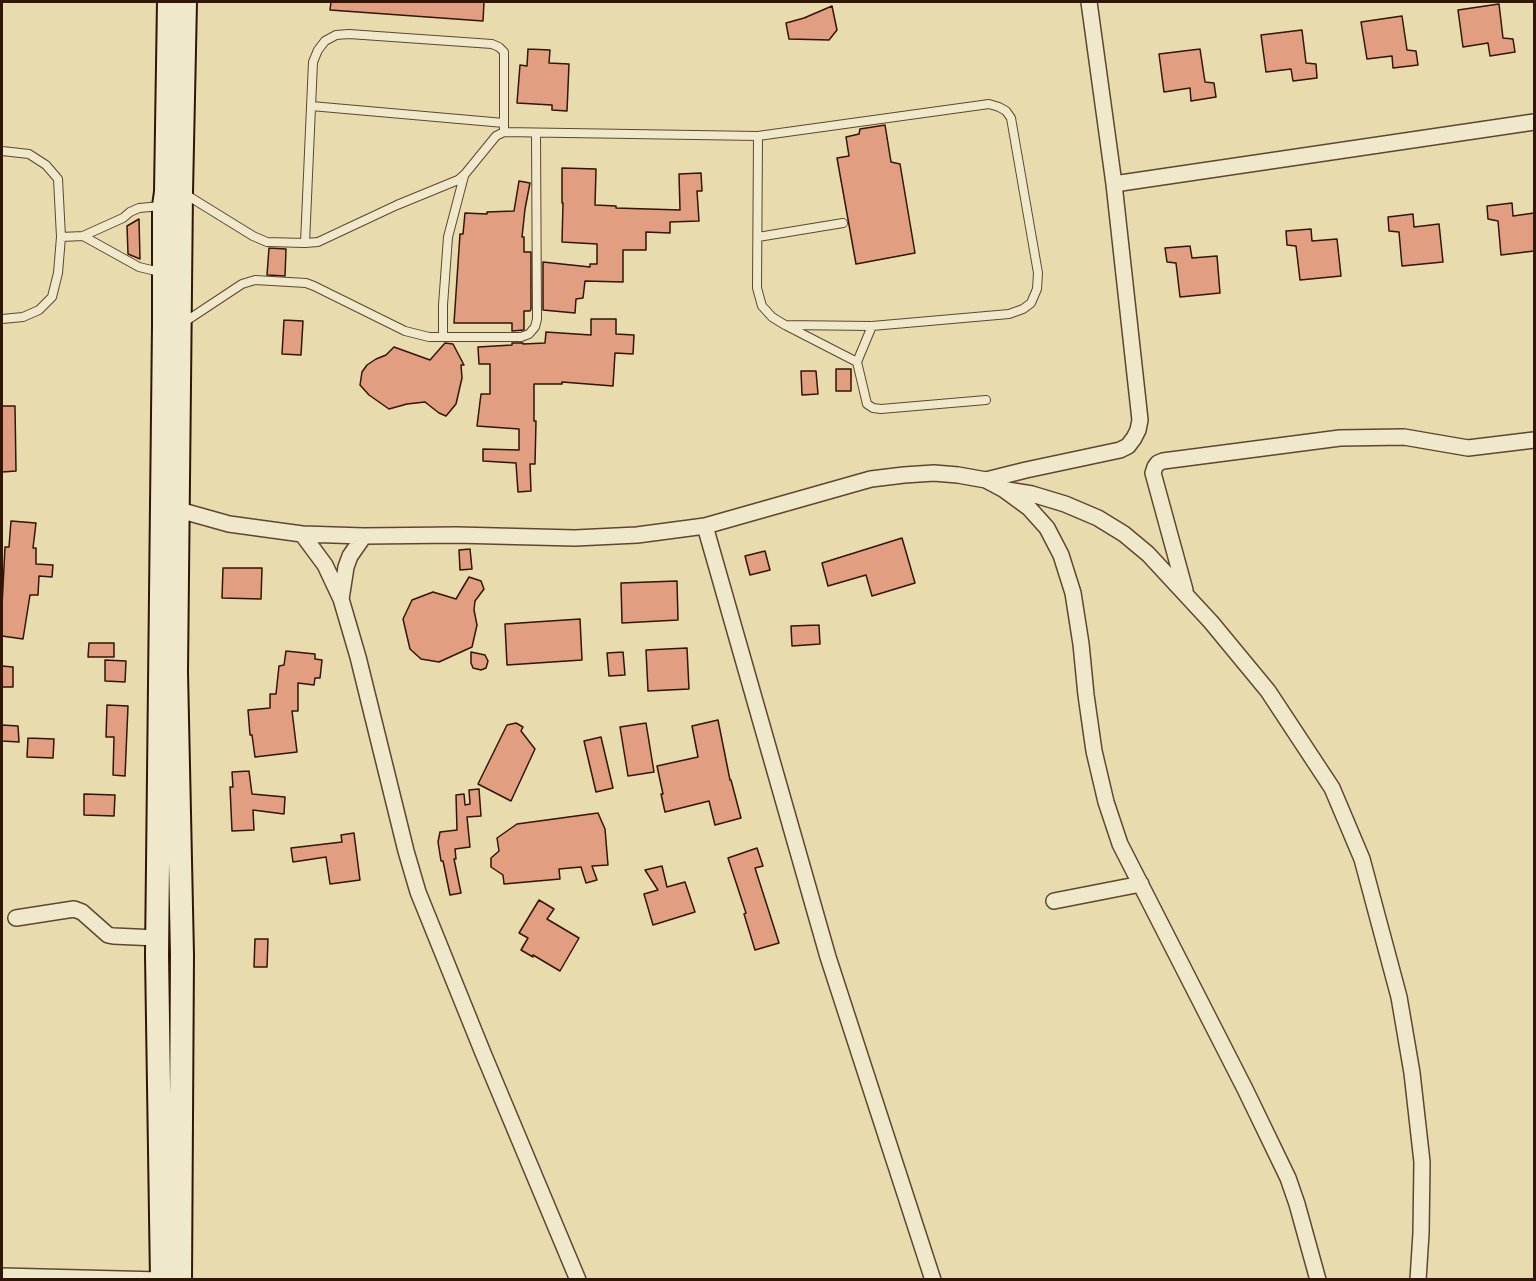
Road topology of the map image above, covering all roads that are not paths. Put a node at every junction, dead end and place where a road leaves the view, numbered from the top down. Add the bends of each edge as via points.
1 (169, 2) edge
2 (185, 2) edge
3 (1089, 2) edge
4 (312, 106) junction
5 (1534, 122) edge
6 (504, 123) junction
7 (504, 132) junction
8 (536, 133) junction
9 (758, 136) junction
10 (2, 151) edge
11 (465, 174) junction
12 (1114, 184) junction
13 (173, 199) junction
14 (843, 223) dead end
15 (83, 236) junction
16 (61, 237) junction
17 (758, 237) junction
18 (305, 243) junction
19 (165, 273) junction
20 (2, 318) edge
21 (173, 325) junction
22 (785, 325) junction
23 (872, 326) junction
24 (443, 337) junction
25 (857, 362) junction
26 (986, 400) dead end
27 (1534, 440) edge
28 (986, 480) junction
29 (1003, 489) junction
30 (179, 510) junction
31 (705, 526) junction
32 (302, 534) junction
33 (364, 536) junction
34 (1185, 593) junction
35 (341, 598) junction
36 (1141, 884) junction
37 (1053, 901) dead end
38 (16, 918) dead end
39 (157, 938) junction
40 (2, 1276) edge
41 (180, 1279) edge
42 (162, 1280) edge
43 (578, 1280) edge
44 (933, 1280) edge
45 (1318, 1280) edge
46 (1418, 1280) edge

1 - 13 main road via 166,192
2 - 13 main road
3 - 12 street
4 - 6 lane
4 - 6 lane via 313,62 325,41 336,35 492,44 504,52
4 - 18 lane
5 - 12 street
6 - 7 lane
7 - 8 lane
7 - 11 lane via 496,136
8 - 9 lane
8 - 24 lane via 535,327 521,337
9 - 17 lane
9 - 23 lane via 988,104 999,106 1011,118 1038,273 1031,303 1009,314
10 - 16 lane via 29,154 58,179
11 - 18 lane via 318,242
11 - 24 lane via 448,237
12 - 28 street via 1138,430 1128,446 1120,450
13 - 15 lane via 139,208
13 - 18 lane via 267,242
13 - 19 main road
13 - 21 main road
14 - 17 lane
15 - 16 lane
15 - 19 lane via 139,267
16 - 20 lane via 52,297 39,310 23,317
17 - 22 lane via 757,288 762,306
19 - 21 main road
21 - 24 lane via 255,280 306,283 405,331
21 - 30 main road
21 - 39 main road
22 - 23 lane
22 - 25 lane
23 - 25 lane
25 - 26 lane via 867,404 873,408
27 - 34 street via 1468,448 1404,437 1340,438 1162,461 1153,473
28 - 29 street
28 - 31 street via 934,473 871,479
29 - 34 street via 1043,497 1098,518 1148,554
29 - 36 street via 1029,508 1047,528 1061,555 1073,593 1094,752 1106,802 1120,844
30 - 32 street via 229,524
30 - 41 main road via 176,672 182,955
31 - 33 street via 575,538
31 - 44 street via 828,957
32 - 33 street
32 - 35 street via 325,565
33 - 35 street via 350,556
34 - 46 street via 1275,700 1332,788 1362,859 1399,997 1412,1073 1422,1162
35 - 43 street via 418,892
36 - 37 street
36 - 45 street via 1288,1178
38 - 39 street via 74,909 108,935
39 - 42 main road
40 - 42 street
41 - 42 street

